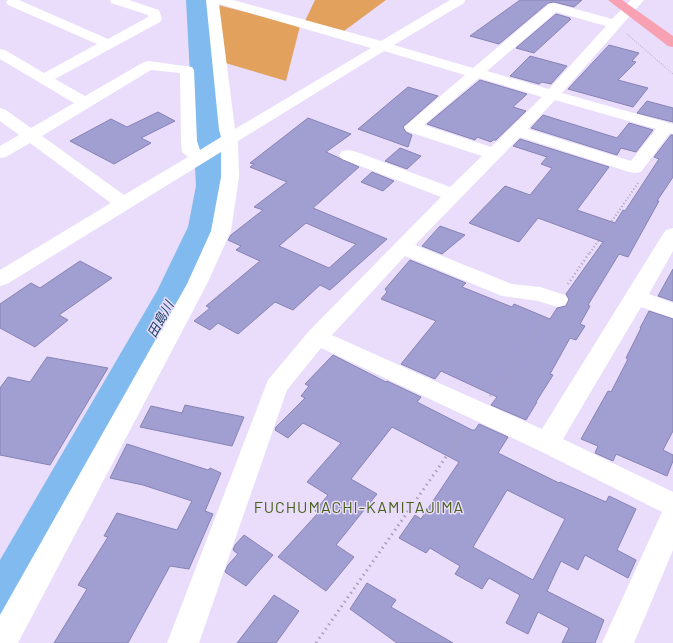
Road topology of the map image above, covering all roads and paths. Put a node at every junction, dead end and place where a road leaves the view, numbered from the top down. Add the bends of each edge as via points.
1 (116, 0) edge
2 (212, 0) edge
3 (219, 0) edge
4 (459, 0) edge
5 (614, 0) edge
6 (15, 1) edge
7 (641, 2) edge
8 (0, 8) edge
9 (615, 24) junction
10 (673, 43) edge
11 (108, 44) junction
12 (384, 46) junction
13 (0, 53) edge
14 (476, 72) junction
15 (673, 74) edge
16 (44, 79) junction
17 (553, 94) junction
18 (85, 103) junction
19 (0, 113) edge
20 (669, 128) edge
21 (517, 131) junction
22 (30, 135) junction
23 (230, 140) junction
24 (0, 153) edge
25 (495, 154) junction
26 (348, 155) dead end
27 (201, 158) junction
28 (454, 195) junction
29 (124, 204) junction
30 (672, 238) edge
31 (402, 246) junction
32 (0, 279) edge
33 (636, 298) junction
34 (556, 300) dead end
35 (673, 311) edge
36 (317, 337) junction
37 (547, 443) junction
38 (673, 505) edge
39 (673, 518) edge
40 (1, 643) edge
41 (183, 643) edge
42 (618, 643) edge

1 - 11 street via 154,14 155,19
2 - 23 street
3 - 12 street
4 - 12 street
5 - 10 highway
6 - 8 street
6 - 11 street
7 - 9 street
9 - 14 street via 554,7
9 - 15 path
9 - 17 street
11 - 16 street
12 - 14 street
12 - 23 street
13 - 16 street
14 - 17 street
14 - 25 street via 412,127
16 - 18 street
17 - 20 street
17 - 21 street
18 - 22 street
18 - 27 street via 149,65 187,70 189,141 191,152
19 - 22 street
20 - 21 street via 635,168
21 - 25 street
22 - 24 street
22 - 29 street
23 - 27 street
23 - 40 street via 230,177 222,231 197,284
25 - 28 street
26 - 28 street
27 - 29 street
28 - 31 street
29 - 32 street
30 - 33 street
31 - 34 street via 509,291 540,294
31 - 36 street
33 - 35 street
33 - 37 street
36 - 37 street
36 - 41 street via 276,386
37 - 38 street
39 - 42 street

